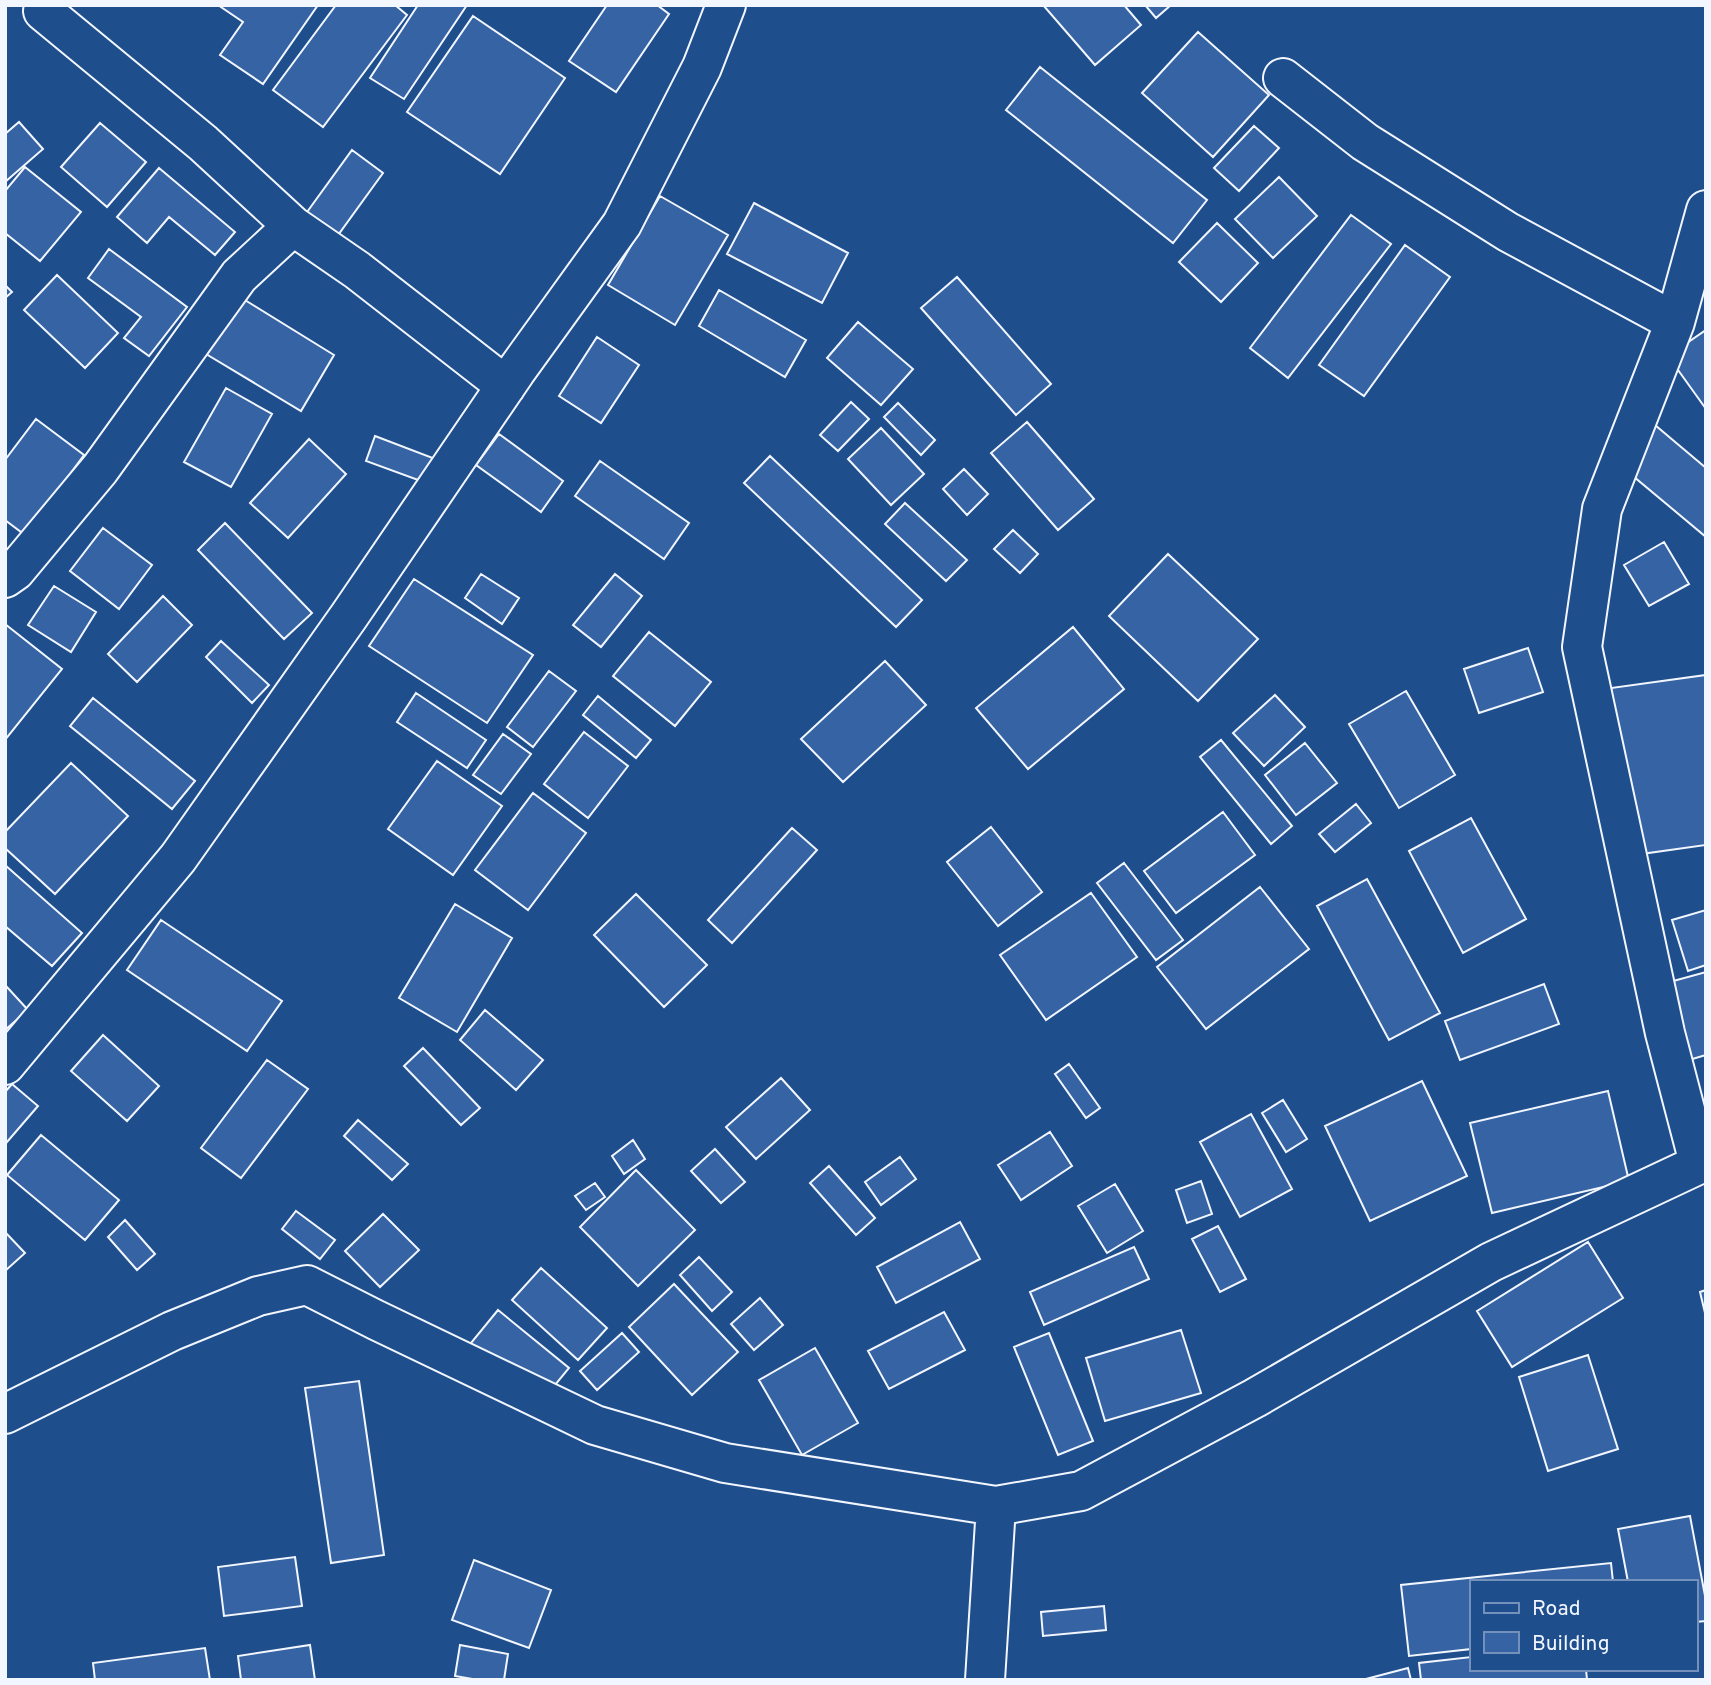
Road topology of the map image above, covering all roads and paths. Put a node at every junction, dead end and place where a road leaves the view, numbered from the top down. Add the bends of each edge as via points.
1 (726, 5) edge
2 (43, 11) dead end
3 (1283, 78) dead end
4 (1706, 211) edge
5 (293, 226) junction
6 (1675, 322) junction
7 (506, 386) junction
8 (5, 578) edge
9 (5, 1065) edge
10 (1702, 1162) edge
11 (5, 1414) edge
12 (996, 1506) junction
13 (985, 1680) edge

1 - 7 street via 702,67 622,224
2 - 5 street via 202,143
3 - 6 street via 1365,142 1497,225
4 - 6 street
5 - 7 street
5 - 8 street via 239,276 100,469
6 - 10 street via 1602,509 1582,647 1665,1033
7 - 9 street via 178,858
10 - 12 street via 1491,1262 1255,1398 1081,1491
11 - 12 street via 172,1331 258,1296 307,1285 595,1425 725,1463
12 - 13 street

